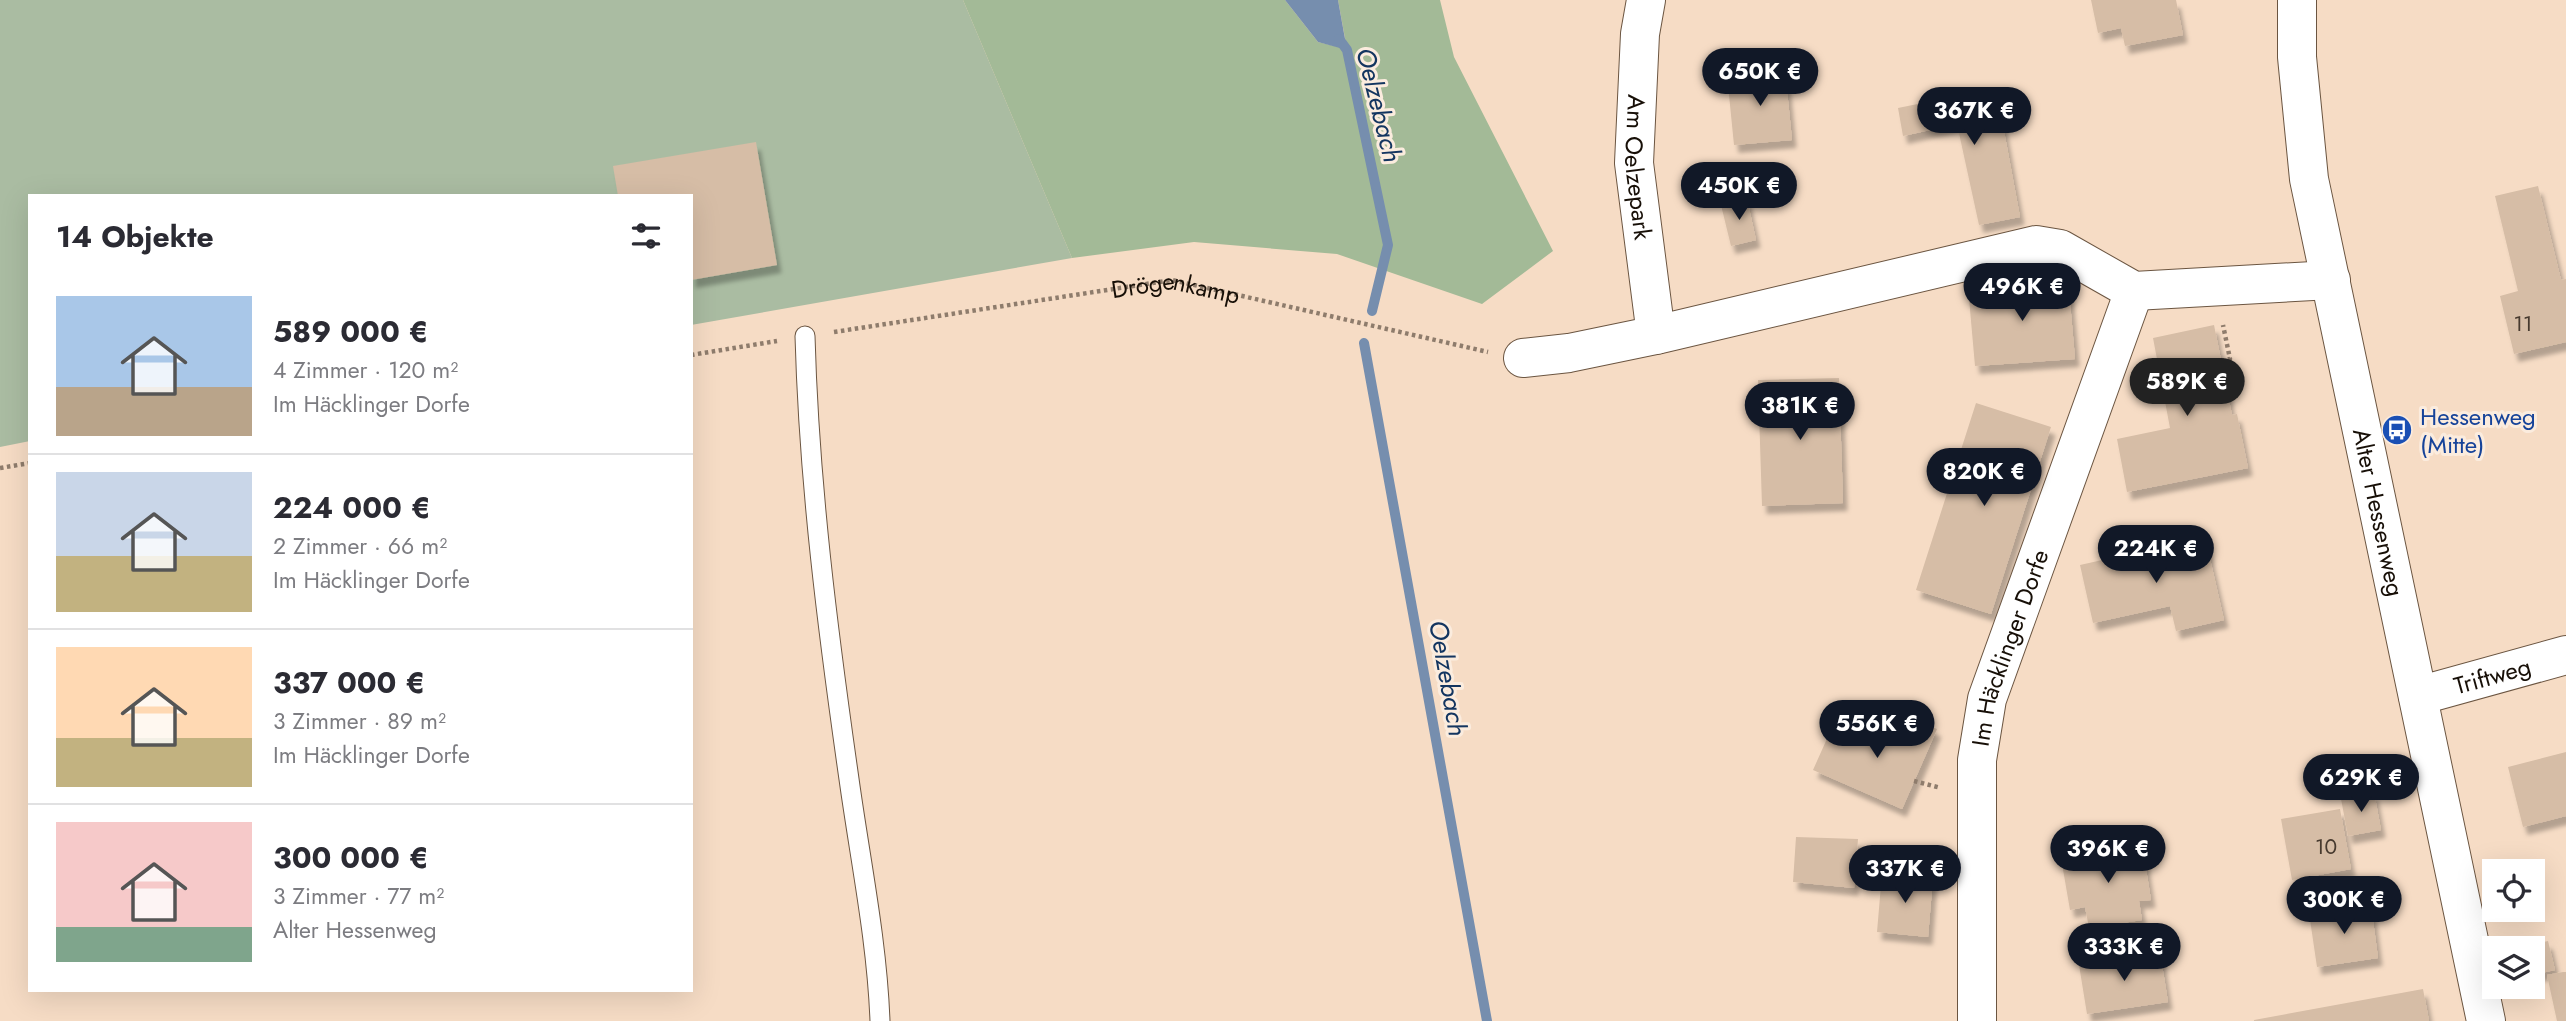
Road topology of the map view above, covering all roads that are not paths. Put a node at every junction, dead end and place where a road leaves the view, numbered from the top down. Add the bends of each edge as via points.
1 (1646, 0) edge
2 (2297, 0) edge
3 (2331, 281) junction
4 (2134, 291) junction
5 (1656, 335) junction
6 (805, 336) road end
7 (1523, 358) road end
8 (2566, 655) edge
9 (2418, 696) junction
10 (880, 1021) edge
11 (1978, 1021) edge
12 (2486, 1021) edge

1 - 5 street, Am Oelzepark via 1634,163
2 - 3 street, Alter Hessenweg via 2297,57 2309,179
3 - 4 street
3 - 9 street, Alter Hessenweg
4 - 5 street via 2060,249 2036,245
4 - 11 street, Im Häcklinger Dorfe via 1987,699 1978,760
5 - 7 street
6 - 10 lane via 818,540
8 - 9 street, Triftweg
9 - 12 street, Alter Hessenweg

